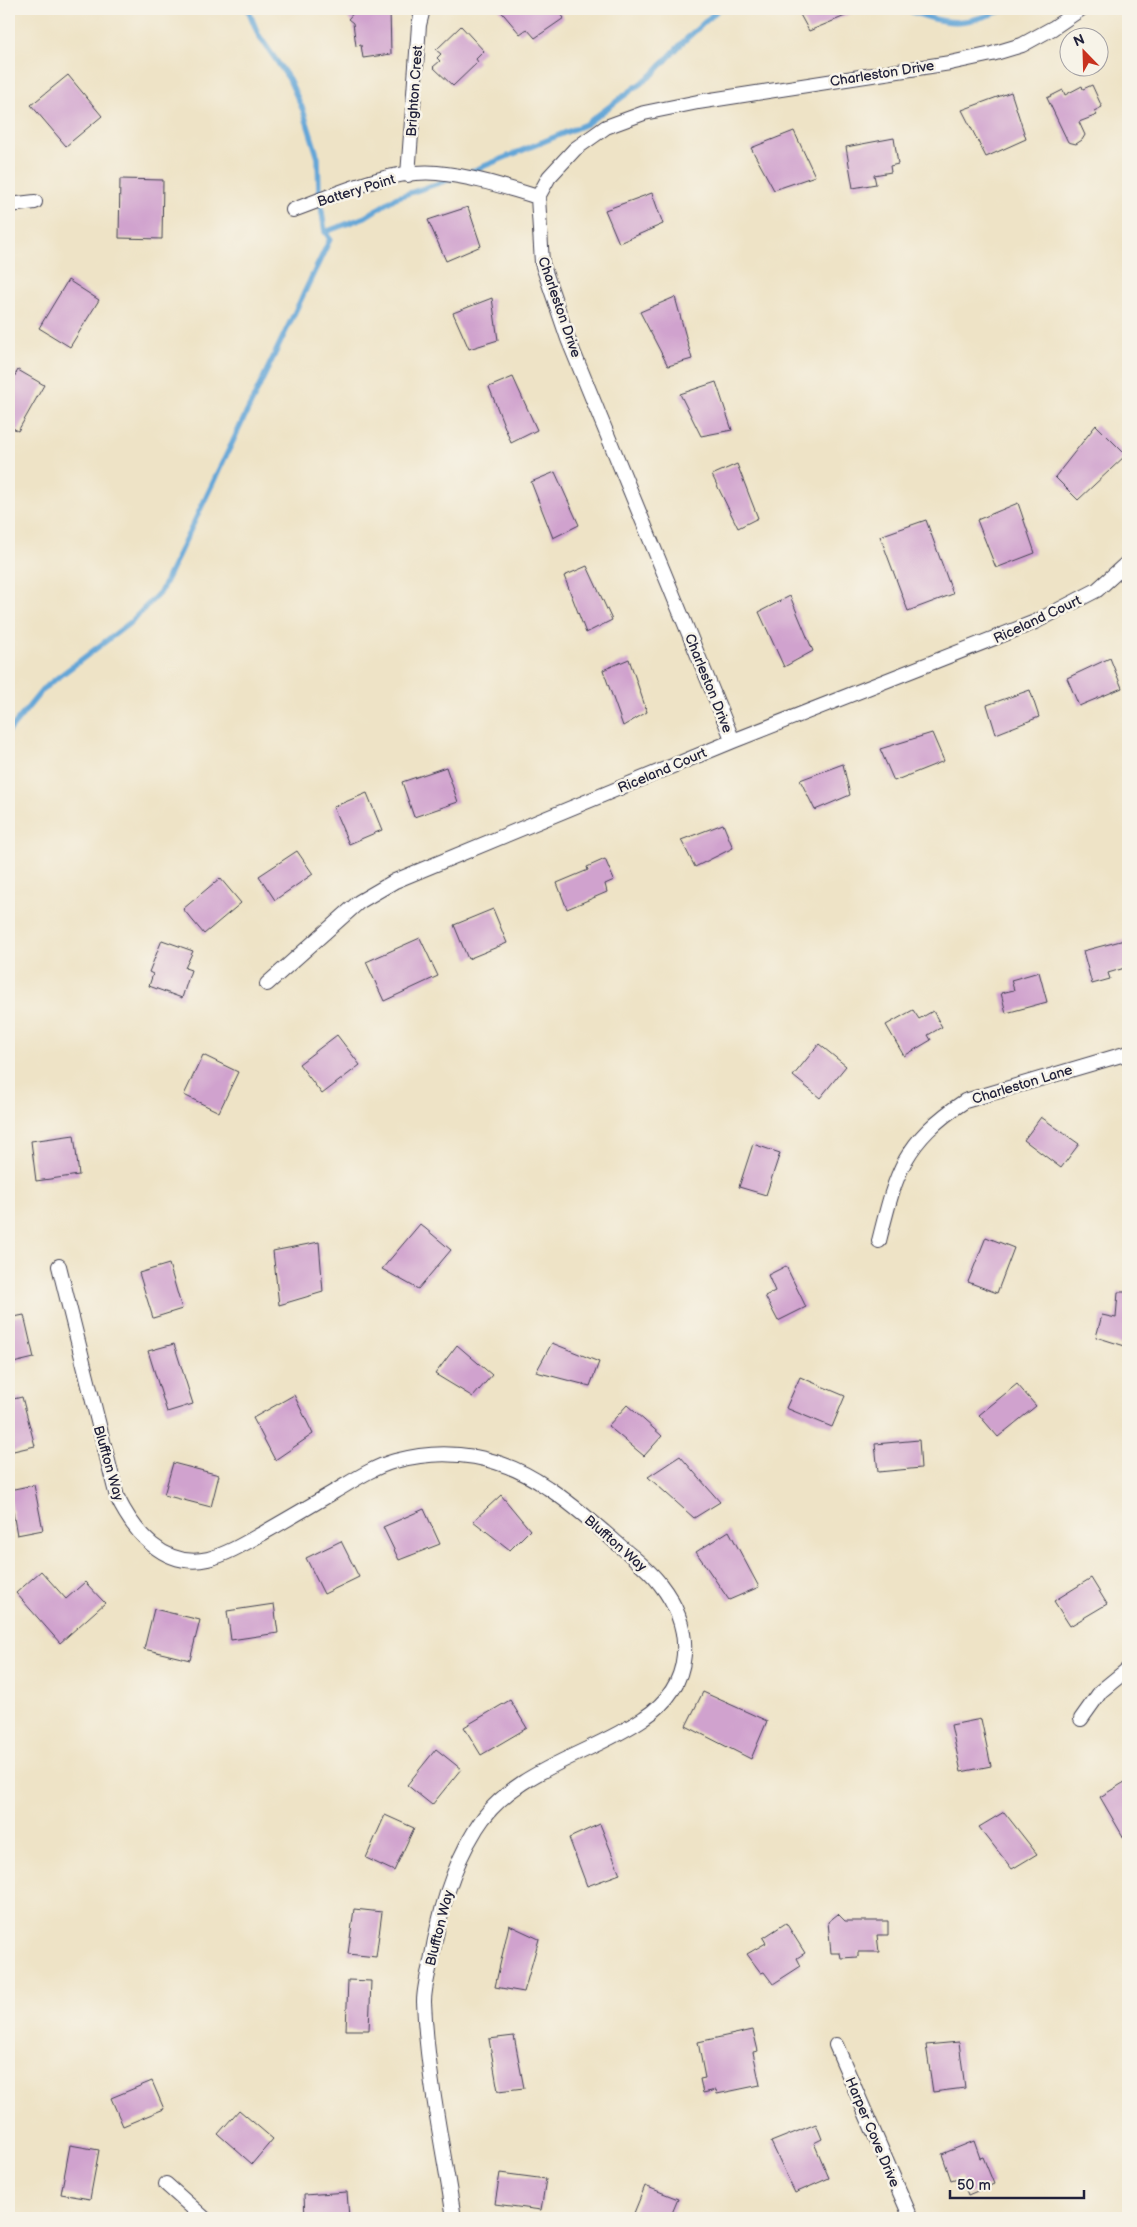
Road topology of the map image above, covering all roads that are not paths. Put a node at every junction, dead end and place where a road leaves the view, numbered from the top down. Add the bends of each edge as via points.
1 (423, 9) edge
2 (1081, 9) edge
3 (408, 175) junction
4 (538, 197) junction
5 (35, 202) dead end
6 (9, 205) edge
7 (293, 210) dead end
8 (1128, 562) edge
9 (733, 741) junction
10 (268, 984) dead end
11 (1128, 1053) edge
12 (879, 1241) dead end
13 (59, 1266) dead end
14 (1128, 1669) edge
15 (1081, 1719) dead end
16 (836, 2045) dead end
17 (166, 2184) dead end
18 (204, 2218) edge
19 (454, 2218) edge
20 (911, 2218) edge

1 - 3 street, Brighton Crest via 419,25
2 - 4 street, Charleston Drive via 1022,44 992,54 644,113 606,127 575,149 549,177
3 - 4 street, Battery Point via 436,173 459,176
3 - 7 street, Battery Point via 362,185
4 - 9 street, Charleston Drive via 542,264 568,339
5 - 6 street
8 - 9 street, Riceland Court via 1097,590 1035,622
9 - 10 street, Riceland Court via 396,881 359,902
11 - 12 street, Charleston Lane via 965,1101 943,1116 922,1135 902,1163
13 - 19 street, Bluffton Way via 117,1497 128,1520 145,1540 158,1549 191,1560 207,1559 247,1542 356,1479 393,1462 457,1454 485,1457 516,1468 568,1501 661,1585 681,1624 686,1644 683,1667 669,1696 647,1717 552,1765 503,1798 477,1825 443,1902 424,1999
14 - 15 street via 1101,1691
16 - 20 street, Harper Cove Drive
17 - 18 street

